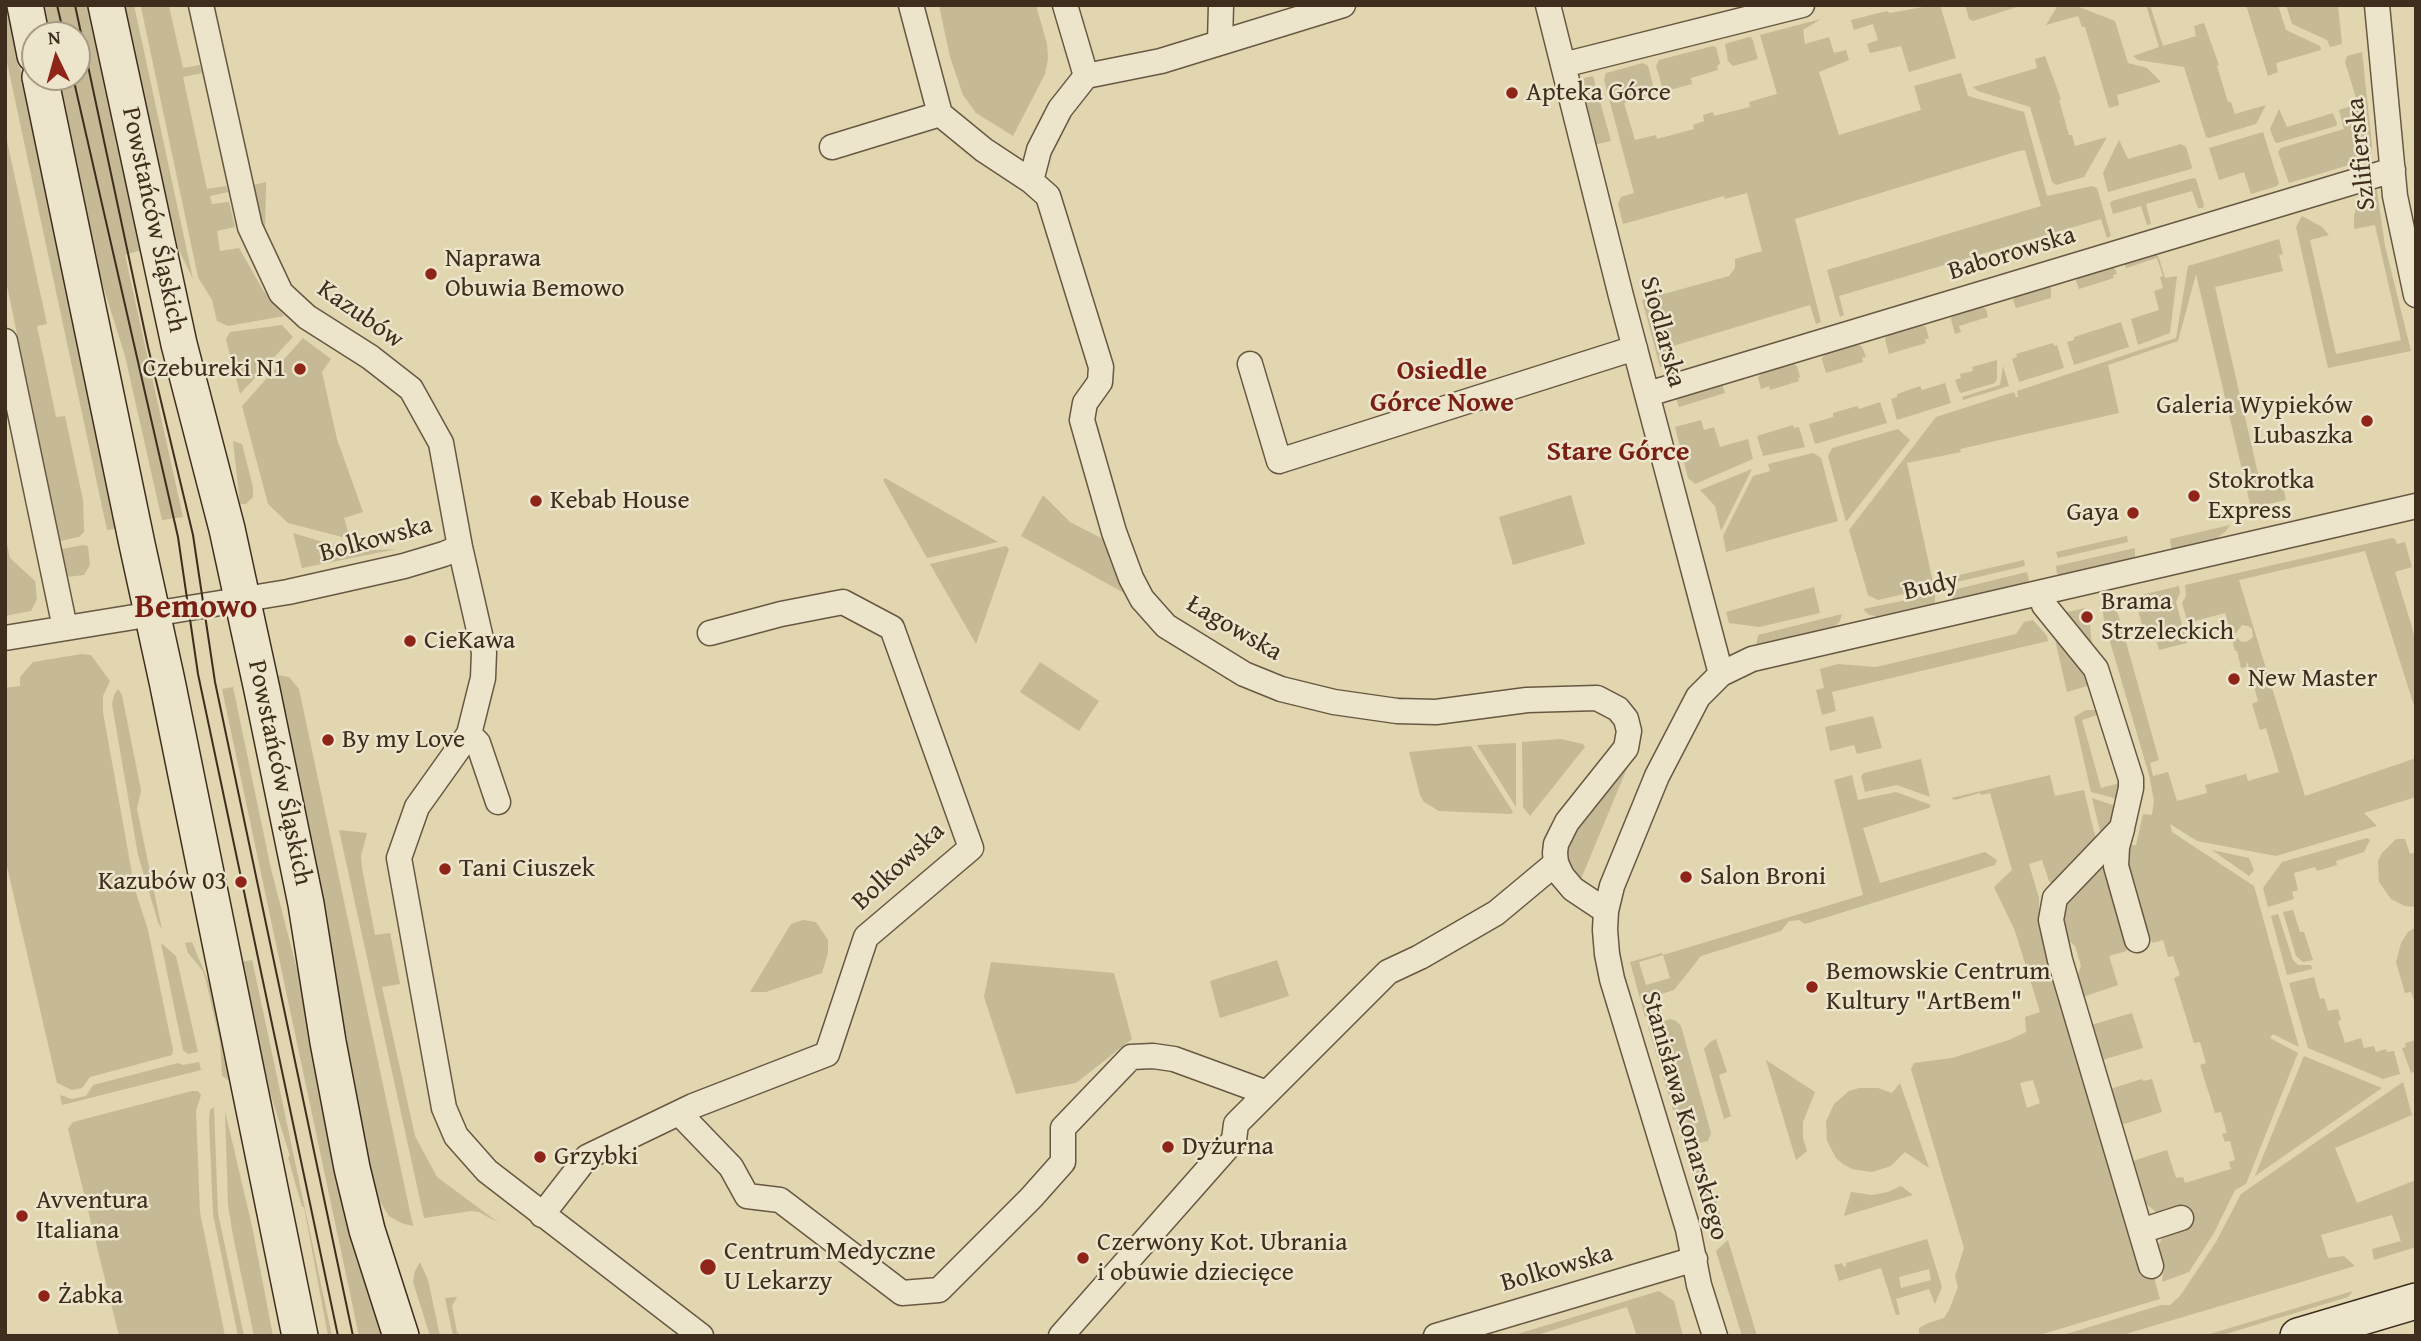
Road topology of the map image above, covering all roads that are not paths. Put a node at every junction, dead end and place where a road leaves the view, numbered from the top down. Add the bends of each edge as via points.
1 (106, 5) edge
2 (201, 5) edge
3 (911, 5) edge
4 (1065, 5) edge
5 (1221, 5) edge
6 (1343, 5) edge
7 (1548, 5) edge
8 (1802, 5) edge
9 (2376, 5) edge
10 (1220, 43) junction
11 (1563, 65) junction
12 (1086, 76) junction
13 (43, 91) edge
14 (940, 114) junction
15 (832, 147) dead end
16 (2393, 170) junction
17 (1031, 181) junction
18 (2416, 295) edge
19 (5, 341) edge
20 (1635, 348) junction
21 (1250, 364) dead end
22 (1648, 394) junction
23 (2416, 506) edge
24 (460, 547) junction
25 (2041, 593) junction
26 (243, 601) junction
27 (152, 615) junction
28 (65, 628) junction
29 (710, 634) dead end
30 (5, 638) edge
31 (1721, 674) junction
32 (469, 734) junction
33 (498, 802) dead end
34 (2122, 828) junction
35 (1556, 863) junction
36 (1606, 911) junction
37 (2137, 940) dead end
38 (1267, 1093) junction
39 (679, 1113) junction
40 (542, 1215) junction
41 (2181, 1218) dead end
42 (2141, 1231) junction
43 (1695, 1259) junction
44 (2151, 1266) dead end
45 (2416, 1301) edge
46 (300, 1336) edge
47 (401, 1336) edge
48 (701, 1336) edge
49 (1061, 1336) edge
50 (1436, 1336) edge
51 (1714, 1336) edge
52 (2298, 1336) edge

1 - 26 main road, Powstańców Śląskich via 179,344
2 - 24 street, Kazubów via 250,227 281,293 307,317 411,389 440,443
3 - 14 street
4 - 12 street
5 - 10 street
6 - 10 street
7 - 11 street, Siodlarska
8 - 11 street
9 - 16 street, Szlifierska
10 - 12 street
11 - 20 street, Siodlarska
12 - 17 street via 1060,109 1039,150
13 - 27 main road
14 - 15 street
14 - 17 street, Łagowska
16 - 18 street, Szlifierska
16 - 22 street, Baborowska
17 - 35 street, Łagowska via 1048,196 1101,367 1100,382 1085,403 1082,420 1114,532 1143,599 1166,626 1244,674 1334,702 1436,712 1527,700 1597,698 1618,709 1629,731 1626,748 1567,822 1556,844
19 - 28 street
20 - 21 street via 1279,461
20 - 22 street, Siodlarska
22 - 31 street, Siodlarska
23 - 25 street, Budy
24 - 26 street, Bolkowska via 404,566
24 - 32 street, Bolkowska via 484,652 483,678
25 - 31 street, Budy via 1752,659
25 - 34 street via 2044,605 2100,678 2131,779
26 - 27 street, Bolkowska
26 - 47 main road, Powstańców Śląskich via 306,904 352,1168
27 - 28 street, Bolkowska
27 - 46 main road
28 - 30 street, Bolkowska
29 - 39 street, Bolkowska via 843,603 892,628 971,848 866,937 827,1054
31 - 36 street, Budy via 1698,697 1657,776
32 - 33 street via 478,743
32 - 40 street, Bolkowska via 417,807 399,858 444,1108 456,1136 487,1171
34 - 37 street via 2116,866
34 - 42 street via 2055,898 2051,920
35 - 36 street via 1573,889
35 - 38 street via 1496,914 1388,972
36 - 43 street, Stanisława Konarskiego via 1612,979
38 - 39 street via 1174,1059 1131,1057 1063,1128 1063,1162 1031,1198 939,1290 902,1293 780,1200 747,1196 731,1167
38 - 49 street via 1236,1124 1234,1140
39 - 40 street, Bolkowska via 587,1157
40 - 48 street, Bolkowska
41 - 42 street
42 - 44 street
43 - 50 street, Bolkowska
43 - 51 street, Stanisława Konarskiego
45 - 52 main road

